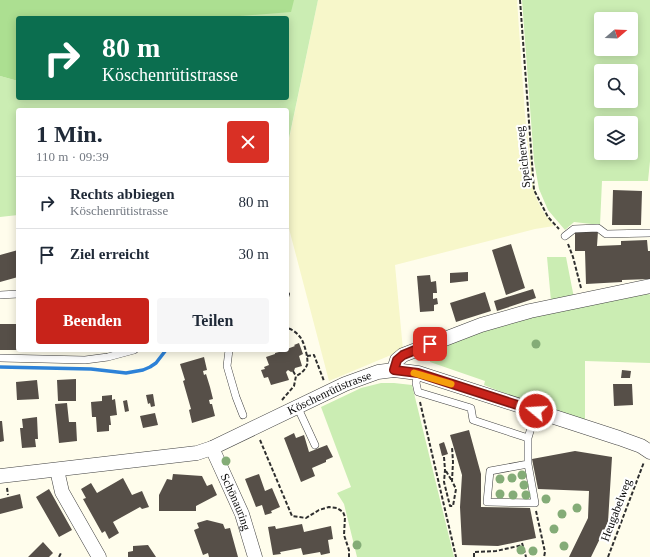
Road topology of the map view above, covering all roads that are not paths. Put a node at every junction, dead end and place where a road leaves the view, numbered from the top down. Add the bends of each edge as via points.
1 (650, 233) edge
2 (565, 236) road end
3 (650, 286) edge
4 (16, 294) edge
5 (0, 296) edge
6 (127, 352) edge
7 (229, 352) edge
8 (0, 358) edge
9 (394, 370) junction
10 (418, 373) junction
11 (298, 406) junction
12 (536, 411) junction
13 (243, 415) dead end
14 (528, 438) junction
15 (315, 445) dead end
16 (212, 448) junction
17 (650, 452) edge
18 (528, 464) junction
19 (57, 470) junction
20 (3, 480) edge
21 (99, 557) edge
22 (255, 557) edge

1 - 2 lane via 606,234 598,228 574,229
3 - 9 street via 530,311 481,325 403,355 397,360
4 - 5 lane
6 - 8 lane via 85,360
7 - 13 lane via 227,366
9 - 10 street, Köschenrütistrasse
9 - 11 street, Köschenrütistrasse via 361,377
10 - 12 street, Köschenrütistrasse
10 - 14 lane via 418,392 471,408 473,420
11 - 15 lane
11 - 16 street, Köschenrütistrasse
12 - 14 lane
12 - 17 street, Köschenrütistrasse via 619,438
14 - 18 lane
16 - 19 street, Köschenrütistrasse via 197,453
16 - 22 street, Schönauring via 242,514
18 - 18 lane via 534,503 487,502 490,471
19 - 20 street, Köschenrütistrasse
19 - 21 street via 62,492

